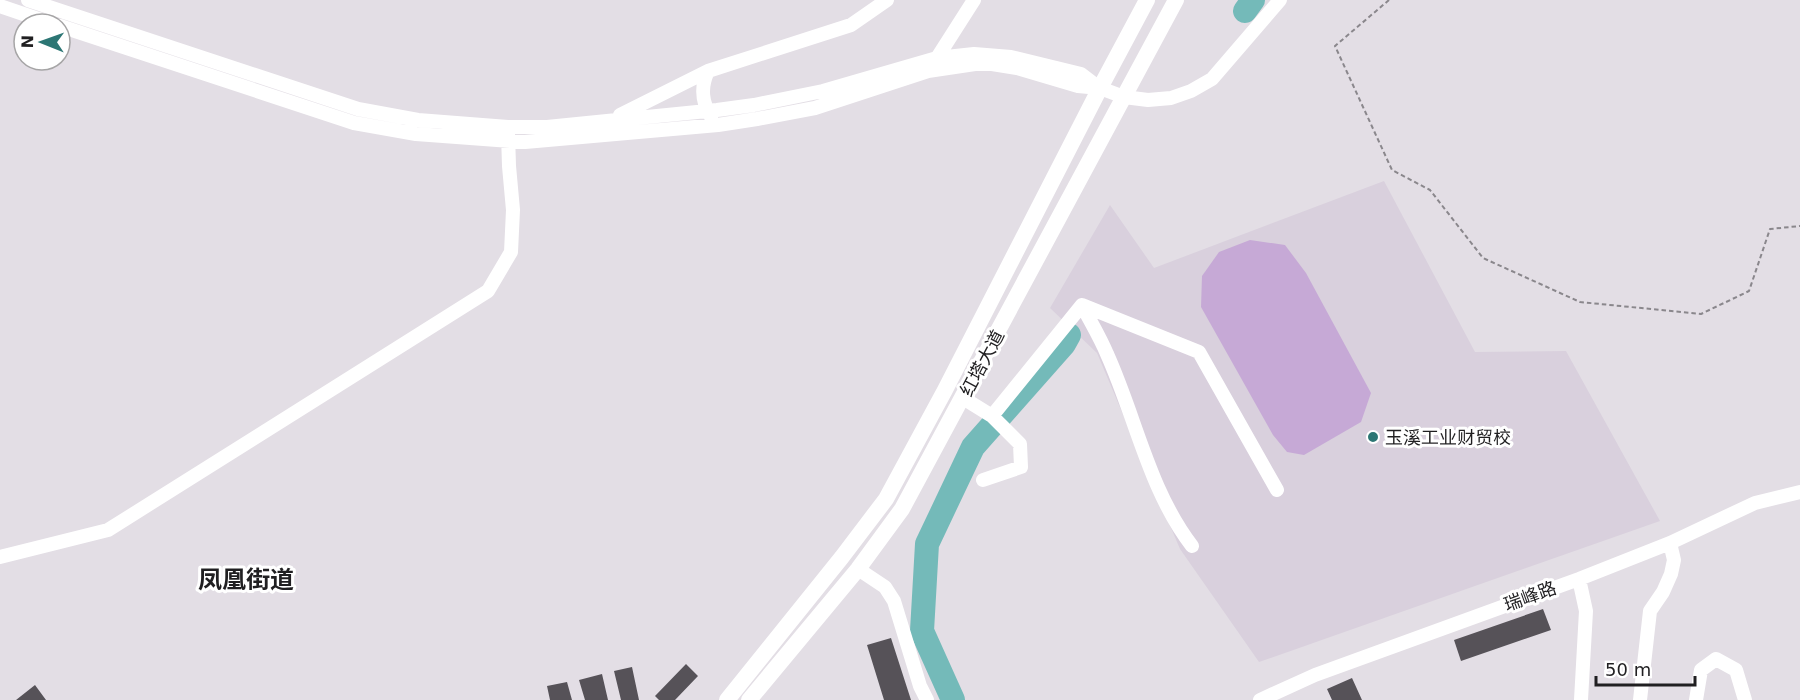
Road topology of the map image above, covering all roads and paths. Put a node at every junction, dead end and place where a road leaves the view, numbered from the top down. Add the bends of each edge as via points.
1 (28, 0) edge
2 (887, 0) edge
3 (974, 0) edge
4 (1147, 0) edge
5 (1176, 0) edge
6 (1280, 0) edge
7 (1389, 0) edge
8 (0, 6) edge
9 (18, 12) edge
10 (72, 30) edge
11 (937, 64) junction
12 (708, 71) junction
13 (1100, 88) junction
14 (1124, 97) junction
15 (707, 111) junction
16 (613, 119) junction
17 (718, 125) junction
18 (508, 134) junction
19 (1800, 226) edge
20 (1082, 305) junction
21 (963, 398) junction
22 (993, 417) junction
23 (983, 480) dead end
24 (1277, 490) dead end
25 (1800, 492) edge
26 (1670, 543) junction
27 (1192, 546) dead end
28 (0, 557) edge
29 (858, 569) junction
30 (1579, 579) junction
31 (727, 700) edge
32 (749, 700) edge
33 (927, 700) edge
34 (1260, 700) edge
35 (1581, 700) edge
36 (1640, 700) edge
37 (1696, 700) edge
38 (1745, 700) edge

1 - 18 street via 358,109
2 - 12 street via 850,25
3 - 11 street
4 - 13 main road, 红塔大道
5 - 14 main road, 红塔大道
6 - 14 street via 1212,79 1171,98
7 - 19 path via 1335,46 1392,170 1430,190 1483,258 1580,302 1701,314 1749,291 1770,229
8 - 9 street
10 - 18 street via 354,123 416,134
11 - 13 street via 984,54 1011,57 1082,75
11 - 15 street via 823,91
11 - 17 street via 815,108
12 - 15 street via 703,95
12 - 16 street
13 - 14 street
13 - 31 main road, 红塔大道 via 886,498
14 - 21 main road, 红塔大道
15 - 16 street
15 - 17 street
16 - 18 street
17 - 18 street via 558,140
18 - 28 street via 513,210 511,252 488,291 108,530
20 - 22 street
20 - 24 street via 1199,352
20 - 27 street via 1107,354 1172,516
21 - 22 street
21 - 29 main road, 红塔大道 via 902,509
22 - 23 street via 1020,444 1021,467
25 - 26 street, 瑞峰路 via 1755,503
26 - 30 street, 瑞峰路
26 - 36 street via 1674,560 1663,592 1650,611
29 - 32 main road, 红塔大道
29 - 33 street via 885,587 894,601
30 - 34 street, 瑞峰路 via 1315,675
30 - 35 street via 1586,611
37 - 38 street via 1701,670 1716,659 1736,670

